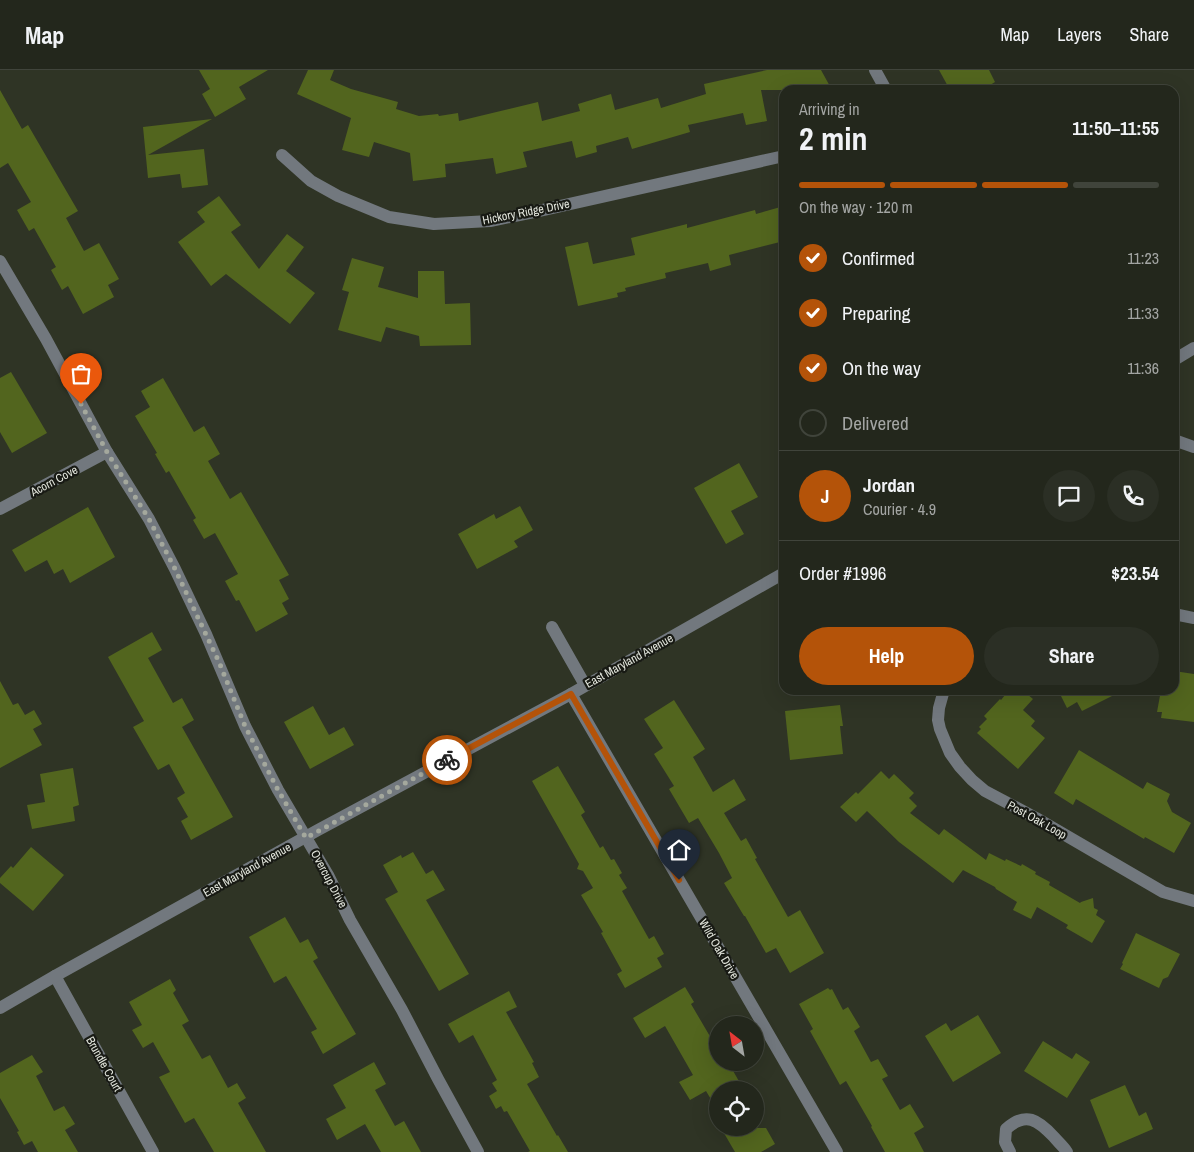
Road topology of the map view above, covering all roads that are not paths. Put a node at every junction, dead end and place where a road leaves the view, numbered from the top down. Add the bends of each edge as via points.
1 (875, 70) edge
2 (883, 85) edge
3 (282, 155) dead end
4 (779, 157) edge
5 (0, 261) edge
6 (1194, 348) edge
7 (1179, 357) edge
8 (1179, 442) edge
9 (1194, 447) edge
10 (107, 452) junction
11 (0, 509) edge
12 (779, 577) edge
13 (1179, 615) edge
14 (1194, 618) edge
15 (552, 627) dead end
16 (585, 685) junction
17 (571, 694) junction
18 (943, 695) edge
19 (306, 838) junction
20 (1194, 901) edge
21 (55, 976) junction
22 (0, 1008) edge
23 (153, 1152) edge
24 (478, 1152) edge
25 (837, 1152) edge
26 (1010, 1152) edge
27 (1067, 1152) edge

1 - 2 street
3 - 4 street, Hickory Ridge Drive via 311,181 338,196 389,217 434,224 490,221
5 - 10 street, Overcup Drive
6 - 7 street
8 - 9 street
10 - 11 street, Acorn Cove
10 - 19 street, Overcup Drive via 149,519 175,569 245,726
12 - 16 street, East Maryland Avenue
13 - 14 street
15 - 16 street
16 - 17 street, East Maryland Avenue
17 - 19 street, East Maryland Avenue
17 - 25 street, Wild Oak Drive
18 - 20 street, Post Oak Loop via 938,720 950,753 985,791 1163,892
19 - 21 street, East Maryland Avenue
19 - 24 street, Overcup Drive
21 - 22 street, East Maryland Avenue
21 - 23 street, Brundle Court
26 - 27 street via 1005,1142 1006,1129 1013,1122 1034,1120 1043,1125

